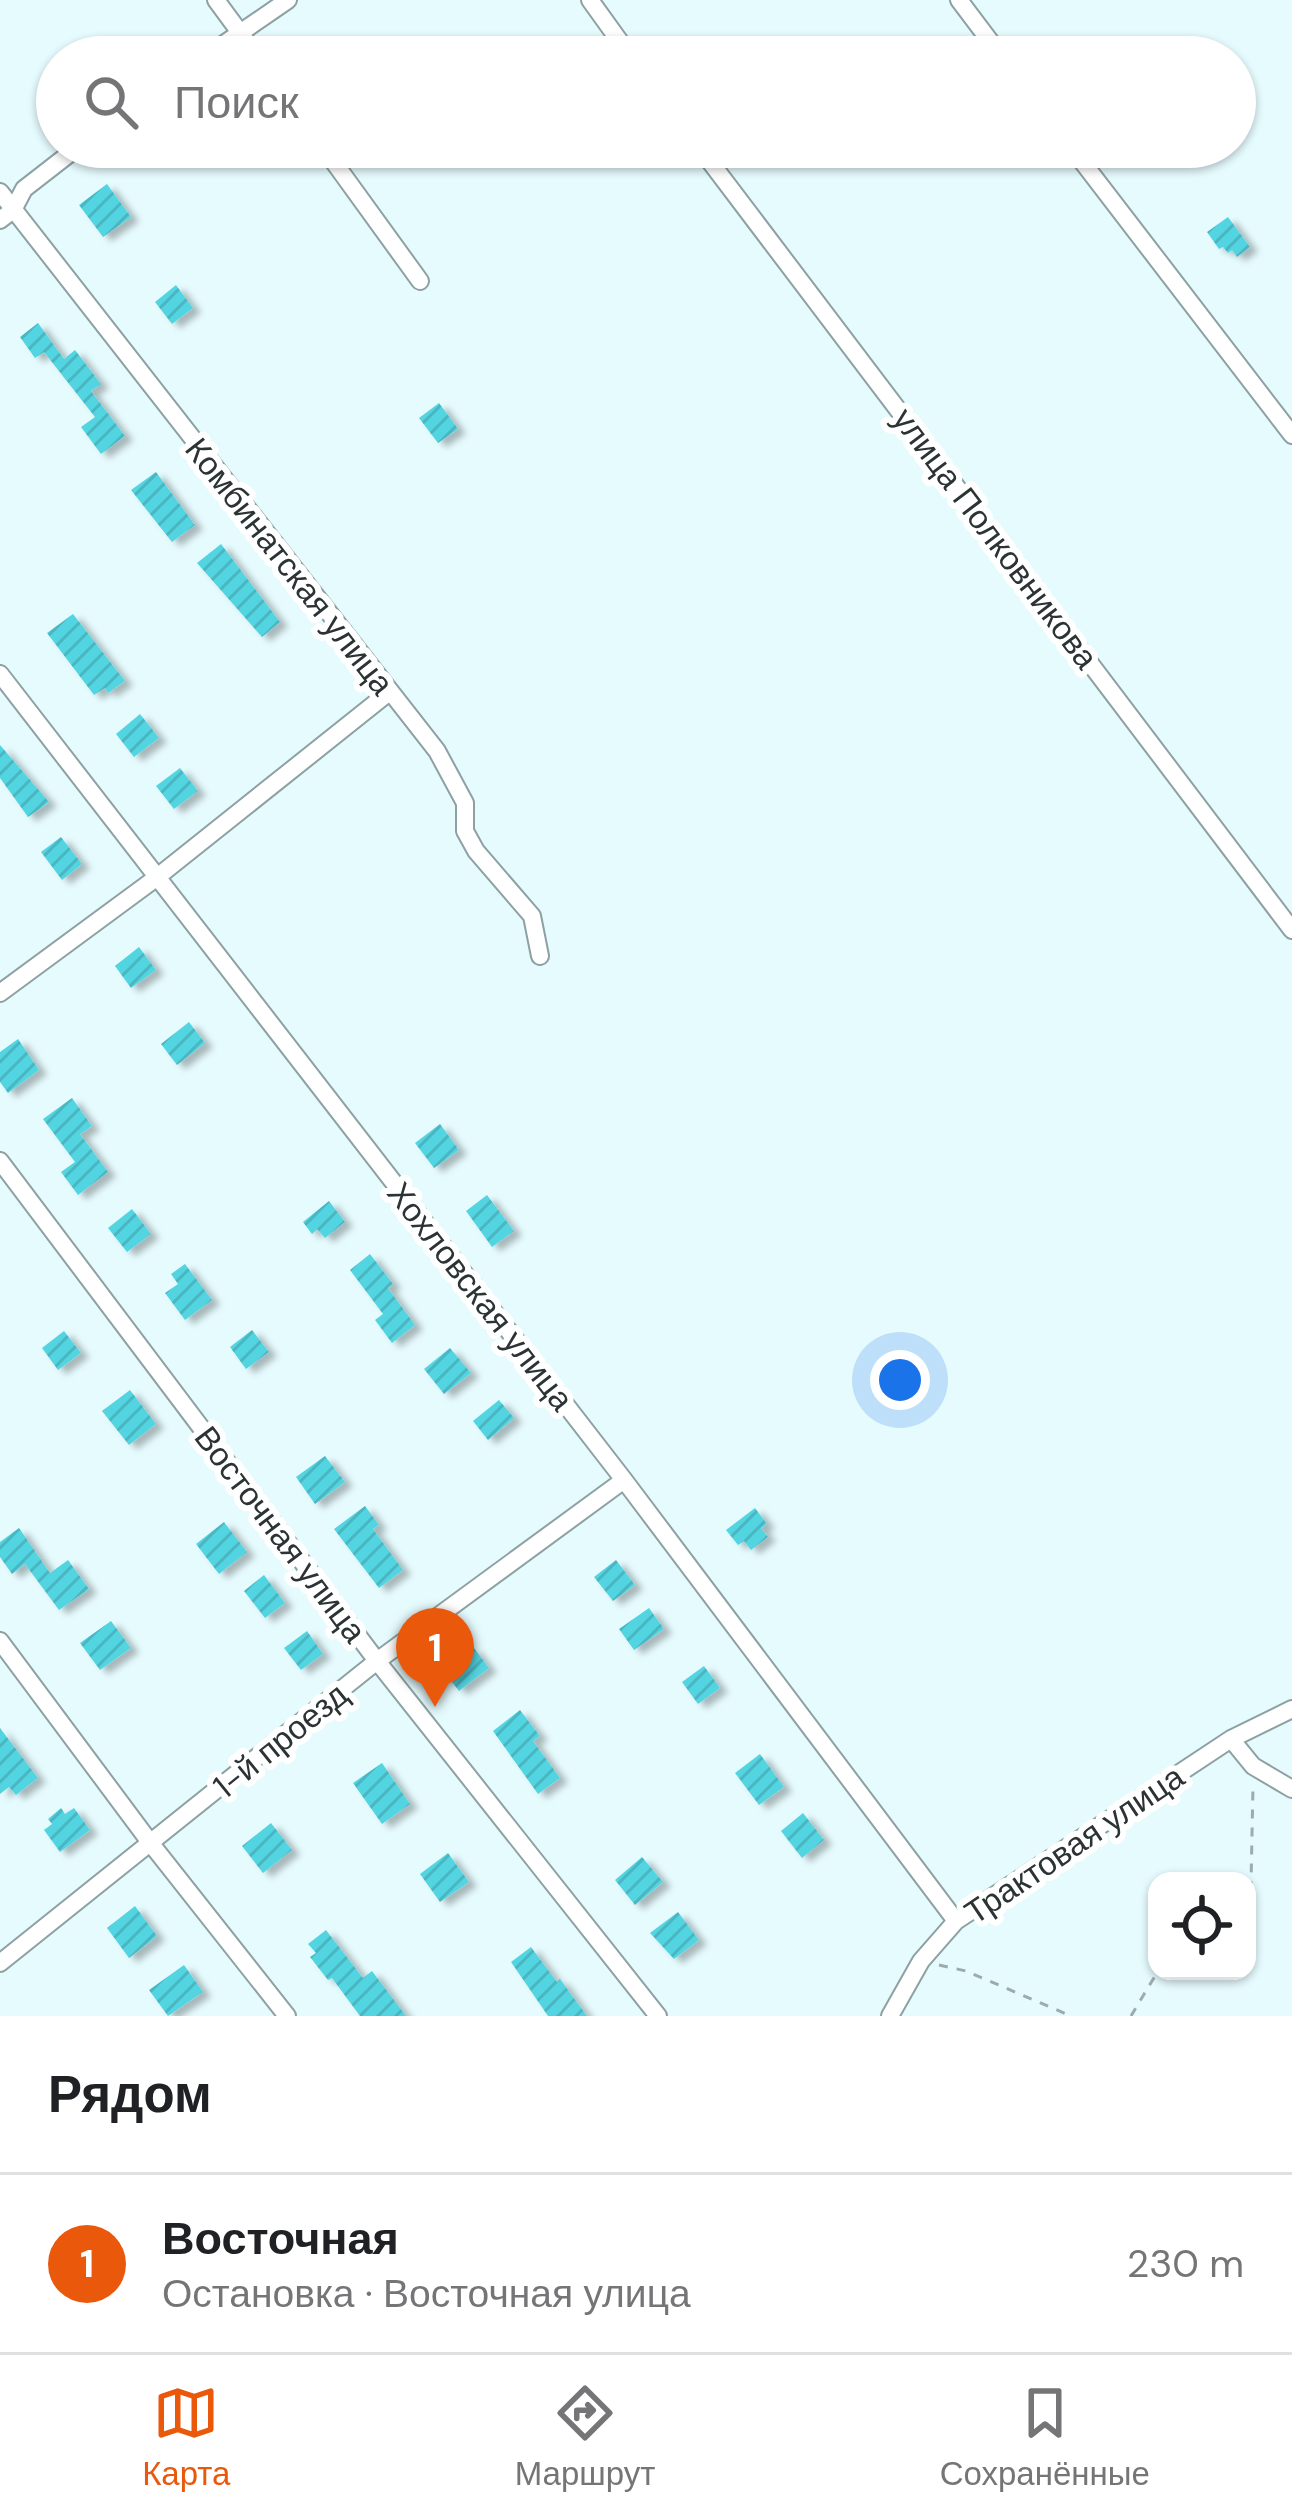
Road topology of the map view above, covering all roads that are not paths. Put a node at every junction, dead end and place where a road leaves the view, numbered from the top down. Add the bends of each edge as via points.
1 (216, 0) edge
2 (288, 0) edge
3 (590, 0) edge
4 (959, 0) edge
5 (240, 32) junction
6 (235, 36) edge
7 (243, 36) edge
8 (616, 36) edge
9 (987, 36) edge
10 (51, 168) edge
11 (338, 168) edge
12 (715, 168) edge
13 (1087, 168) edge
14 (0, 192) edge
15 (7, 215) edge
16 (420, 281) dead end
17 (1292, 435) edge
18 (0, 674) edge
19 (388, 693) junction
20 (156, 878) junction
21 (1292, 930) edge
22 (540, 956) dead end
23 (0, 994) edge
24 (0, 1161) edge
25 (624, 1480) junction
26 (0, 1641) edge
27 (376, 1661) junction
28 (1292, 1709) edge
29 (1231, 1739) junction
30 (1292, 1789) edge
31 (152, 1845) junction
32 (956, 1922) junction
33 (0, 1964) edge
34 (286, 2016) edge
35 (658, 2016) edge
36 (890, 2016) edge

1 - 5 street
2 - 5 street
3 - 8 street
4 - 9 street
5 - 6 street
5 - 7 street
10 - 15 street
11 - 16 street
12 - 21 street, улица Полковникова
13 - 17 street
14 - 15 street, Комбинатская улица
15 - 19 street, Комбинатская улица
18 - 20 street, Хохловская улица
19 - 20 street
19 - 22 street, Комбинатская улица via 457,784 465,831 532,916
20 - 23 street
20 - 25 street, Хохловская улица
24 - 27 street, Восточная улица
25 - 27 street, 1-й проезд
25 - 32 street, Хохловская улица
26 - 31 street
27 - 31 street, 1-й проезд
27 - 35 street, Восточная улица
28 - 29 street, Трактовая улица
29 - 30 street via 1253,1766
29 - 32 street, Трактовая улица
31 - 33 street, 1-й проезд
31 - 34 street
32 - 36 street, Трактовая улица via 921,1961

